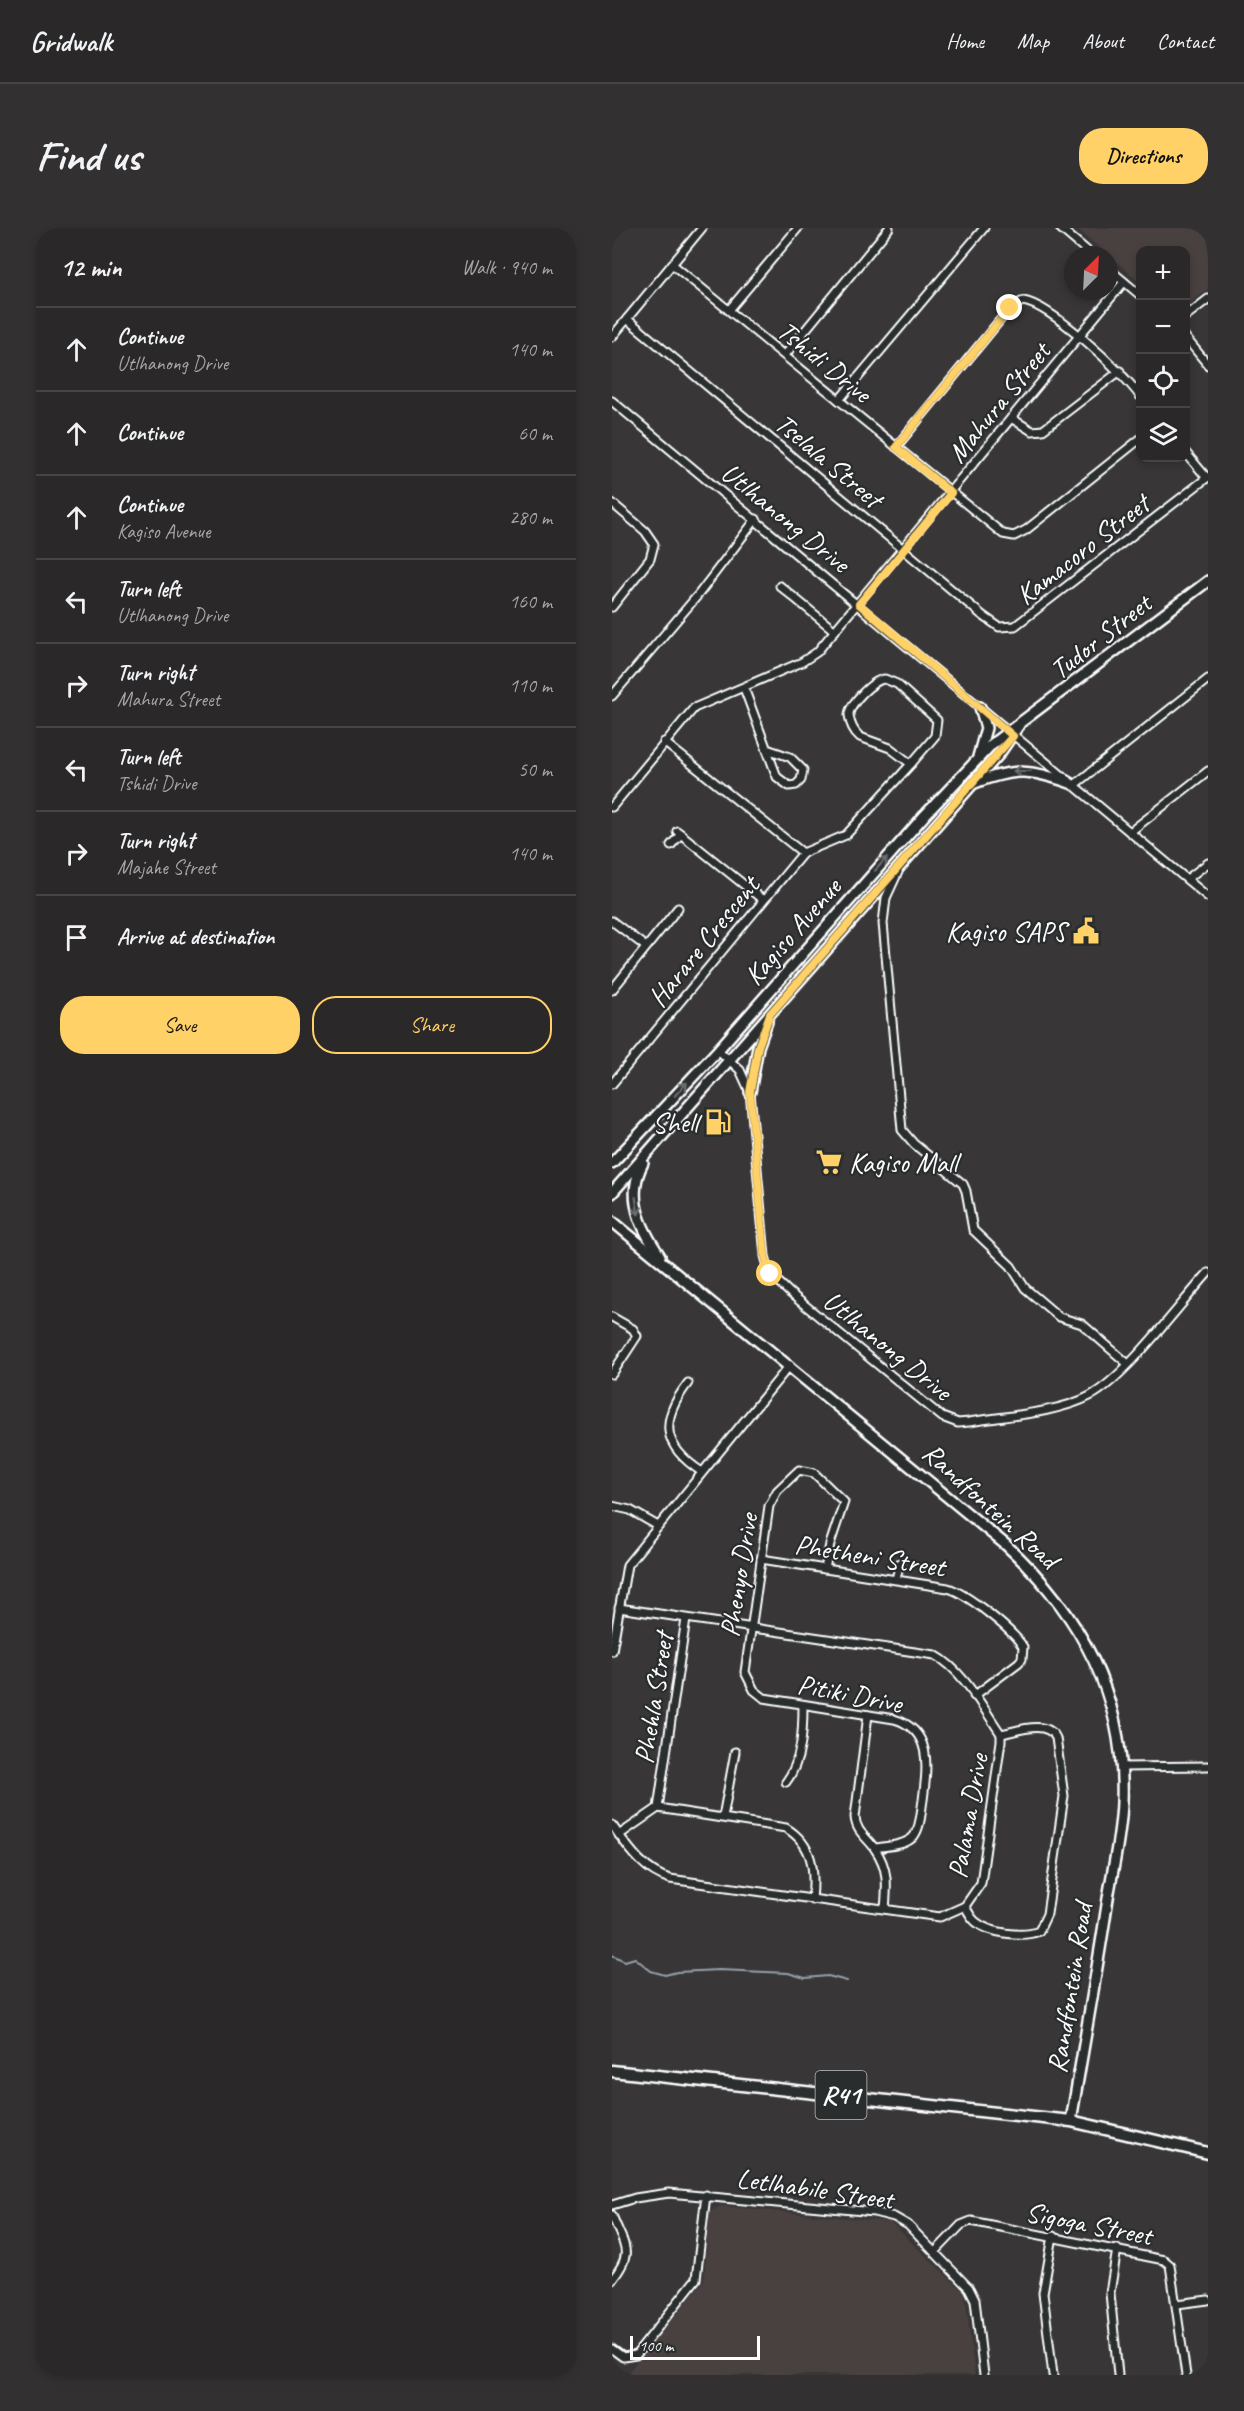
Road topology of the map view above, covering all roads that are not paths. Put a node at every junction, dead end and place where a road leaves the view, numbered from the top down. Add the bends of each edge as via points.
1 (702, 228) edge
2 (798, 228) edge
3 (889, 228) edge
4 (984, 228) edge
5 (1060, 228) edge
6 (1081, 246) edge
7 (672, 264) junction
8 (1118, 277) edge
9 (1124, 282) junction
10 (1136, 292) edge
11 (1208, 299) edge
12 (729, 310) junction
13 (1190, 312) edge
14 (627, 319) junction
15 (612, 337) edge
16 (1079, 337) junction
17 (1190, 344) edge
18 (785, 355) junction
19 (1208, 365) edge
20 (1120, 371) junction
21 (1136, 391) edge
22 (612, 400) edge
23 (839, 400) junction
24 (1011, 418) junction
25 (1136, 442) edge
26 (896, 447) junction
27 (1190, 459) edge
28 (1207, 478) edge
29 (951, 493) junction
30 (612, 503) edge
31 (756, 519) junction
32 (903, 549) junction
33 (1208, 581) edge
34 (780, 586) dead end
35 (859, 604) junction
36 (613, 605) edge
37 (1007, 628) joint
38 (835, 632) junction
39 (1208, 680) edge
40 (744, 688) junction
41 (612, 696) edge
42 (980, 707) junction
43 (1010, 733) junction
44 (664, 742) junction
45 (767, 749) junction
46 (977, 759) junction
47 (911, 764) junction
48 (1208, 771) edge
49 (973, 783) junction
50 (1072, 784) junction
51 (612, 807) edge
52 (1130, 832) junction
53 (671, 845) dead end
54 (803, 853) junction
55 (904, 861) junction
56 (1208, 863) edge
57 (1187, 879) junction
58 (1208, 897) edge
59 (763, 900) junction
60 (678, 908) dead end
61 (612, 921) edge
62 (646, 947) junction
63 (612, 990) edge
64 (770, 1014) junction
65 (718, 1050) junction
66 (730, 1060) junction
67 (612, 1084) edge
68 (750, 1092) junction
69 (650, 1151) junction
70 (613, 1161) edge
71 (612, 1193) edge
72 (612, 1221) edge
73 (612, 1228) edge
74 (624, 1231) junction
75 (666, 1264) junction
76 (1208, 1273) edge
77 (612, 1317) edge
78 (1128, 1364) junction
79 (790, 1365) junction
80 (612, 1374) edge
81 (688, 1383) dead end
82 (702, 1472) junction
83 (612, 1506) edge
84 (658, 1526) junction
85 (761, 1559) junction
86 (900, 1563) dead end
87 (825, 1569) junction
88 (896, 1580) junction
89 (619, 1608) junction
90 (686, 1619) junction
91 (750, 1628) junction
92 (612, 1651) edge
93 (745, 1672) joint
94 (974, 1696) junction
95 (803, 1705) junction
96 (868, 1714) junction
97 (1001, 1734) junction
98 (735, 1752) dead end
99 (1208, 1766) edge
100 (1122, 1767) junction
101 (786, 1782) dead end
102 (658, 1808) junction
103 (723, 1817) junction
104 (612, 1825) edge
105 (619, 1835) junction
106 (875, 1848) junction
107 (812, 1900) junction
108 (965, 1906) junction
109 (885, 1909) junction
110 (612, 2071) edge
111 (1071, 2121) junction
112 (1208, 2153) edge
113 (706, 2195) junction
114 (612, 2205) edge
115 (612, 2216) edge
116 (1053, 2236) junction
117 (1117, 2249) junction
118 (935, 2252) junction
119 (612, 2280) edge
120 (1208, 2300) edge
121 (1176, 2304) junction
122 (612, 2349) edge
123 (984, 2375) edge
124 (1053, 2375) edge
125 (1118, 2375) edge
126 (1186, 2375) edge

1 - 7 street
2 - 12 street
3 - 18 street
4 - 23 street
5 - 6 street
7 - 12 street, Tshidi Drive
7 - 14 street
8 - 9 street
9 - 10 street
9 - 16 street, Mahura Street
11 - 13 street
12 - 18 street, Tshidi Drive
14 - 15 street
14 - 32 street, Tselala Street
16 - 20 street
16 - 24 street, Mahura Street
16 - 26 street via 1043,307 1023,301 1015,304
17 - 19 street
18 - 23 street, Tshidi Drive
20 - 21 street
20 - 24 street via 1042,430 1032,431
22 - 31 street, Utlhanong Drive
23 - 26 street, Tshidi Drive
24 - 29 street, Mahura Street
25 - 29 street, Tshidi Drive via 1014,536 996,530
26 - 29 street, Tshidi Drive
27 - 28 street
28 - 37 street, Kamacoro Street
29 - 32 street, Mahura Street
30 - 36 street via 645,531 654,544 650,559
31 - 35 street, Utlhanong Drive
31 - 41 street
32 - 35 street, Mahura Street
32 - 37 street, Tselala Street via 990,622
33 - 43 street, Tudor Street
34 - 38 street
35 - 38 street, Mahura Street
35 - 42 street, Utlhanong Drive
38 - 40 street, Mahura Street via 811,657
39 - 50 street
40 - 44 street, Mahura Street via 694,708
40 - 45 street
42 - 43 street, Utlhanong Drive
42 - 46 street via 986,728
43 - 46 street, Kagiso Avenue
43 - 49 street, Kagiso Avenue
43 - 50 street, Utlhanong Drive
44 - 51 street, Mahura Street
44 - 54 street
45 - 45 street via 781,782 793,786 801,780 803,770 795,760
65 -> 46 street, Kagiso Avenue
47 - 47 street via 935,736 937,720 891,680 876,680 849,712 853,729 860,737 890,748
47 - 54 street via 846,835
48 - 52 street
50 -> 49 street via 1023,770
49 - 55 street, Kagiso Avenue
50 - 52 street, Utlhanong Drive
52 - 57 street, Utlhanong Drive
53 - 59 street via 679,833
54 - 59 street, Harare Crescent
55 - 64 street, Kagiso Avenue
55 - 78 street via 886,898 884,930 902,1130 965,1187 973,1230 1011,1266 1024,1288 1059,1317 1082,1324
56 - 57 street
57 - 58 street, Utlhanong Drive
59 - 67 street, Harare Crescent
60 - 62 street
61 - 62 street
62 - 63 street
64 - 66 street, Kagiso Avenue
64 - 68 street via 758,1047
65 - 66 street, Utlhanong Drive
70 -> 65 street, Kagiso Avenue
66 - 68 street, Utlhanong Drive via 744,1074
66 - 69 street, Kagiso Avenue
68 - 78 street, Utlhanong Drive via 765,1256 770,1274 935,1413 969,1422 1066,1405 1096,1393
69 - 71 street, Kagiso Avenue
69 -> 75 street via 636,1183 636,1207 644,1233
72 - 74 street, Randfontein Road
73 - 74 street
74 - 75 street, Randfontein Road
75 - 79 street, Randfontein Road
76 - 78 street, Utlhanong Drive
77 - 80 street via 627,1324 637,1336
79 - 82 street
79 - 100 street, Randfontein Road via 1006,1545 1047,1586 1071,1617 1095,1659 1115,1722
81 - 82 street via 671,1406 669,1433 683,1460
82 - 84 street
83 - 84 street via 630,1510
84 - 89 street via 627,1565
85 - 87 street, Phetheni Street
85 - 87 street, Phenyo Drive via 771,1500 794,1473 809,1471 844,1502
85 - 91 street, Phenyo Drive
86 - 88 street
87 - 88 street, Phetheni Street
88 - 94 street, Phetheni Street via 961,1593 1021,1642 1022,1659
89 - 90 street, Palama Drive
89 - 92 street
90 - 91 street, Palama Drive
90 - 102 street, Phehla Street
91 - 93 street, Phenyo Drive
91 - 94 street, Palama Drive via 935,1655
93 - 95 street, Pitiki Drive via 754,1690 764,1698
94 - 97 street, Palama Drive
95 - 96 street, Pitiki Drive
95 - 101 street via 795,1770
96 - 106 street via 855,1817 858,1830
96 - 106 street, Pitiki Drive via 908,1724 925,1748 928,1764 914,1836 908,1841
97 - 108 street, Palama Drive via 981,1883
97 - 108 street via 1044,1727 1054,1732 1056,1738 1064,1796 1047,1914 1039,1931 1021,1934 982,1926
98 - 103 street
99 - 100 street
100 - 111 street, Randfontein Road via 1122,1804
102 - 103 street
102 - 105 street, Phehla Street
103 - 107 street via 792,1832 812,1860
104 - 105 street, Palama Drive
105 - 107 street, Palama Drive via 651,1871 670,1880
106 - 109 street via 887,1875
107 - 109 street, Palama Drive
108 - 109 street, Palama Drive via 940,1917
110 - 111 main road, R41
111 - 112 main road, R41
113 - 114 street, Letlhabile Street via 657,2194
113 - 118 street, Letlhabile Street via 885,2214 908,2225
113 - 122 street via 698,2271 692,2285 636,2355 623,2357
115 - 119 street via 627,2256
116 - 117 street, Sigoga Street
116 - 118 street, Sigoga Street via 971,2221 961,2225
116 - 124 street via 1043,2293
117 - 121 street, Sigoga Street via 1168,2262
117 - 125 street via 1110,2293
118 - 123 street, Letlhabile Street via 973,2294
120 - 121 street
121 - 126 street, Sigoga Street

